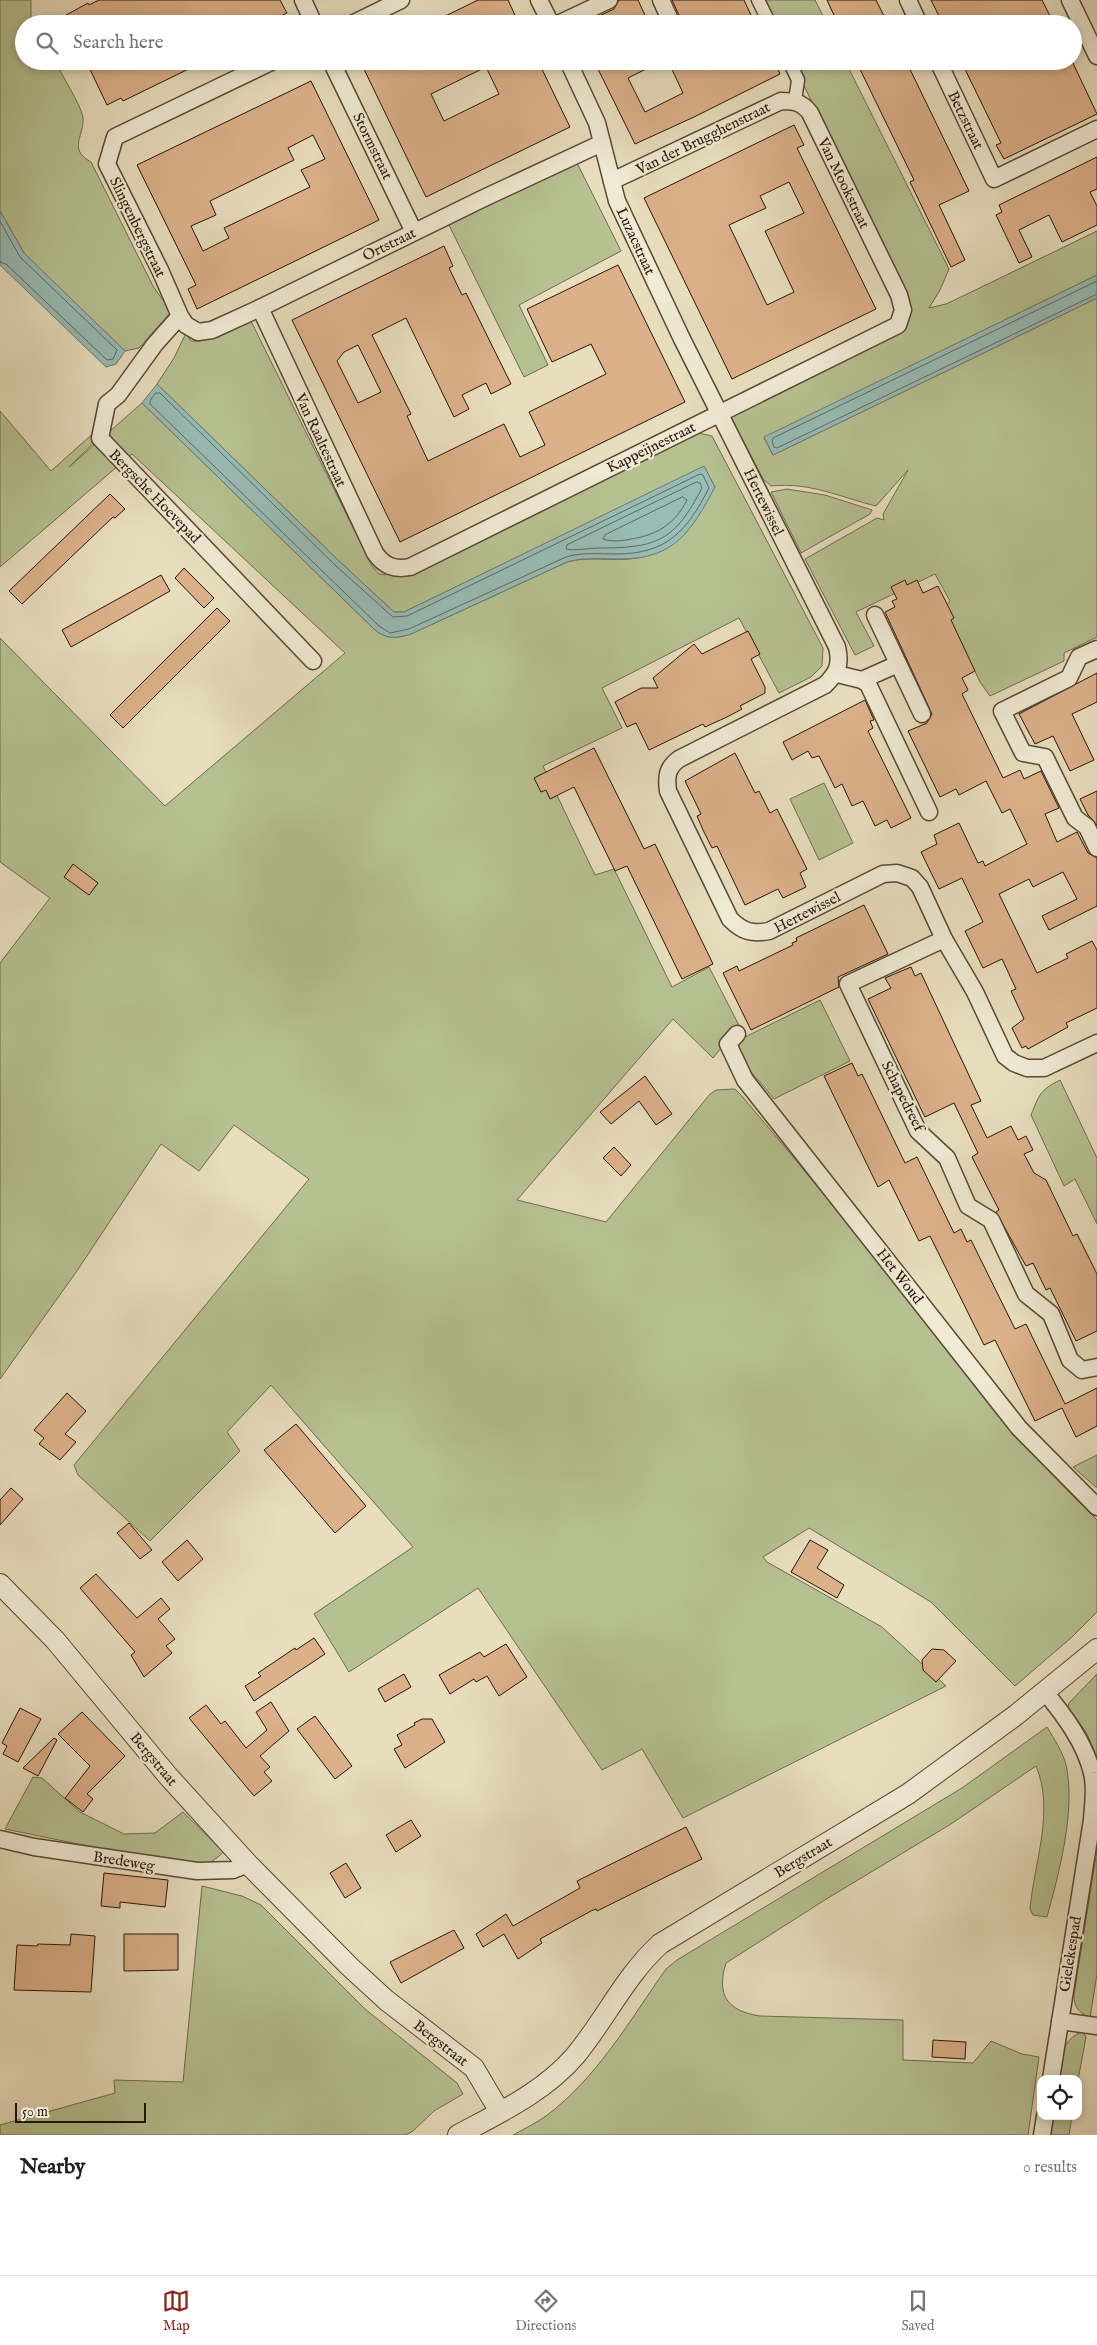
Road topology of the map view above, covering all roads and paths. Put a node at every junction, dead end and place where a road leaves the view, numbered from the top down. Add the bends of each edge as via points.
1 (303, 0) edge
2 (401, 0) edge
3 (539, 0) edge
4 (609, 0) edge
5 (661, 0) edge
6 (758, 0) edge
7 (908, 0) edge
8 (1070, 0) edge
9 (310, 15) edge
10 (370, 15) edge
11 (546, 15) edge
12 (577, 15) edge
13 (668, 15) edge
14 (766, 15) edge
15 (915, 15) edge
16 (1077, 15) edge
17 (1082, 25) edge
18 (1097, 56) edge
19 (254, 70) edge
20 (336, 70) edge
21 (572, 70) edge
22 (793, 70) edge
23 (942, 70) edge
24 (795, 101) junction
25 (1097, 130) edge
26 (602, 144) junction
27 (612, 181) junction
28 (414, 232) junction
29 (260, 308) junction
30 (903, 310) joint
31 (180, 316) junction
32 (720, 413) junction
33 (389, 566) joint
34 (875, 615) dead end
35 (1097, 649) edge
36 (314, 661) dead end
37 (898, 664) junction
38 (837, 674) junction
39 (862, 680) junction
40 (922, 714) dead end
41 (929, 812) dead end
42 (1097, 848) edge
43 (944, 939) junction
44 (737, 1034) dead end
45 (1097, 1043) edge
46 (1097, 1367) edge
47 (1097, 1507) edge
48 (0, 1584) edge
49 (1097, 1649) edge
50 (1044, 1692) junction
51 (0, 1838) edge
52 (248, 1864) junction
53 (1060, 2021) junction
54 (1097, 2026) edge
55 (1053, 2075) edge
56 (500, 2112) junction
57 (1044, 2120) edge
58 (458, 2135) edge
59 (1042, 2135) edge

1 - 9 street
2 - 10 street
3 - 11 street
4 - 12 street
5 - 13 street
6 - 14 street
7 - 15 street
8 - 16 street
17 - 18 street
19 - 31 street, Slingenbergstraat via 115,137 107,164
20 - 28 street, Stormstraat
21 - 26 street, Luzacstraat via 596,122
22 - 24 street via 798,80
23 - 25 street, Betzstraat via 994,179
24 - 27 street, Van der Brugghenstraat via 781,101
24 - 30 street, Van Mookstraat via 810,113 899,295
26 - 27 street, Luzacstraat
26 - 28 street, Ortstraat
27 - 32 street, Luzacstraat via 621,210
28 - 29 street, Ortstraat
29 - 31 street, Ortstraat via 212,330 198,332 186,325
29 - 33 street, Van Raaltestraat via 374,554
30 - 32 street, Kappeijnestraat via 898,326
31 - 36 street, Bergsche Hoevepad via 118,395 107,404 100,438
32 - 33 street, Kappeijnestraat via 410,566 399,569
32 - 38 street, Hertewissel via 837,647 840,660
34 - 37 street
35 - 42 street via 1079,657 1069,678 1002,711 1023,753 1045,757 1076,818 1087,827
37 - 39 street
37 - 40 street
38 - 39 street
38 - 43 street, Hertewissel via 825,685 679,759 670,766 666,777 668,791 730,920 740,929 754,934 769,931 883,874 892,873 912,878 920,886
39 - 41 street via 868,684
43 - 45 street, Hertewissel via 975,992 1005,1056 1014,1063 1027,1068 1044,1068
43 - 46 street, Schapedreef via 848,984 918,1131 947,1158 968,1206 990,1220 1026,1294 1051,1314 1070,1360 1082,1370
44 - 47 street, Het Woud via 728,1044 744,1080 1018,1428
48 - 52 street, Bergstraat via 55,1640 168,1776
49 - 50 street
50 - 53 street, Gielekespad via 1059,1709 1086,1754 1094,1794
50 - 56 street, Bergstraat via 908,1794 660,1944 641,1961 575,2056 544,2086
51 - 52 street, Bredeweg via 34,1847 197,1871 233,1870
52 - 56 street, Bergstraat via 380,1994 474,2068
53 - 54 street
53 - 55 street, Gielekespad
56 - 58 street
57 - 59 street

